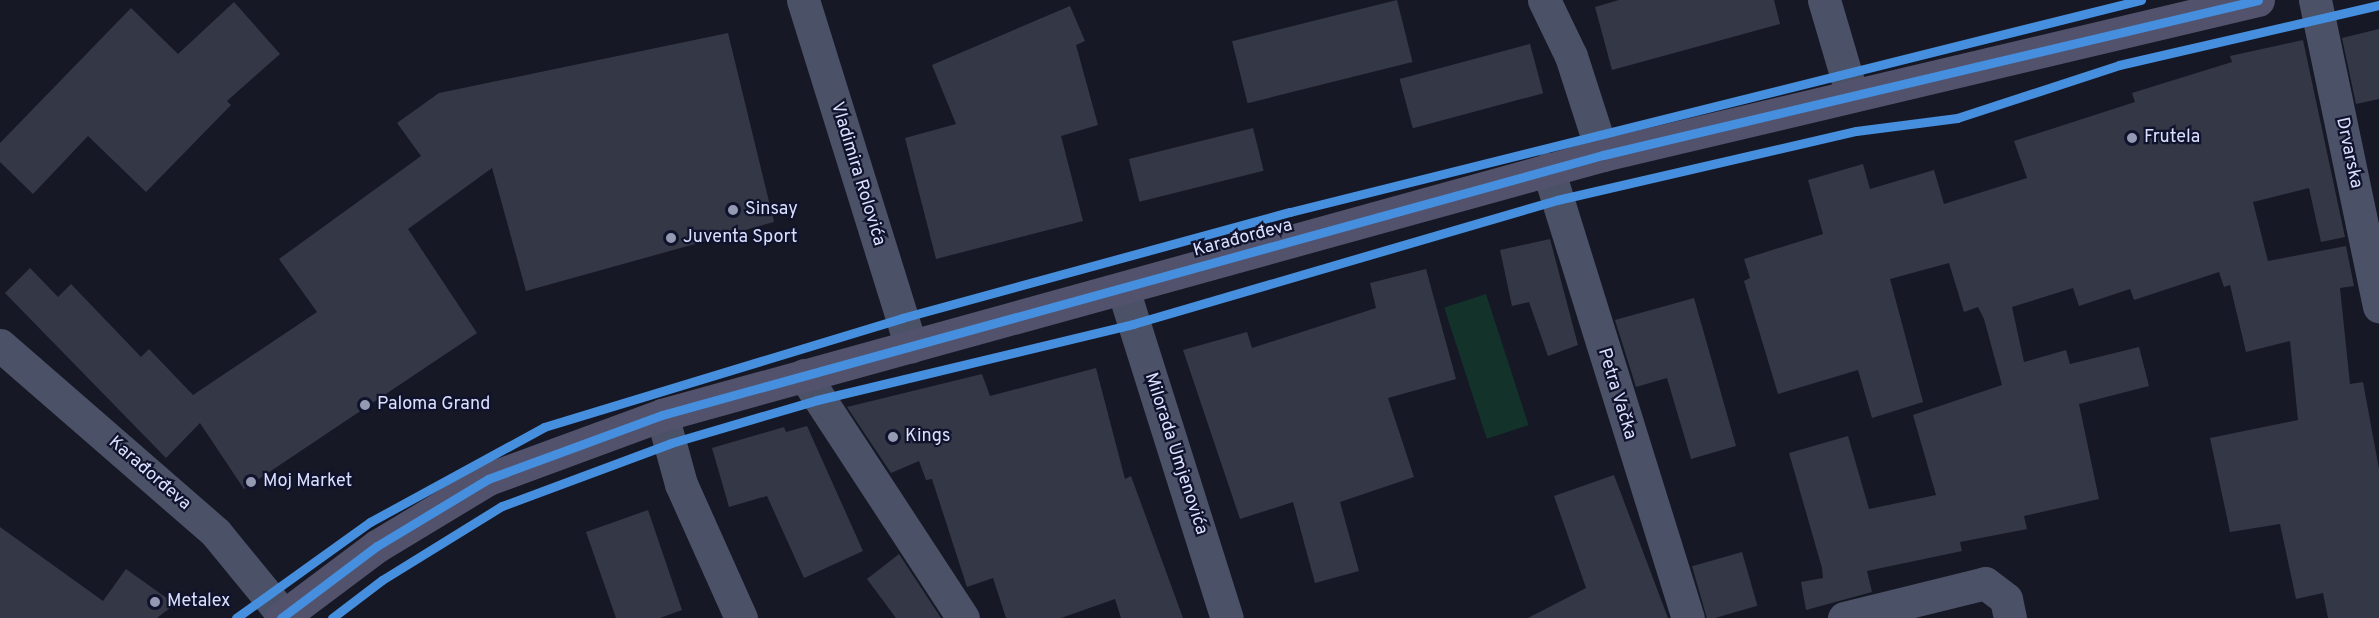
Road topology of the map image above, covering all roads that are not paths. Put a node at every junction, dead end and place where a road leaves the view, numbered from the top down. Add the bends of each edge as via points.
1 (803, 0) edge
2 (1824, 0) edge
3 (2258, 0) edge
4 (2315, 0) edge
5 (1551, 2) edge
6 (1852, 95) junction
7 (1603, 155) junction
8 (1548, 169) junction
9 (1123, 289) junction
10 (2379, 306) edge
11 (0, 345) edge
12 (911, 347) junction
13 (804, 375) junction
14 (662, 415) junction
15 (283, 617) edge
16 (741, 618) edge
17 (963, 618) edge
18 (1227, 618) edge
19 (1688, 618) edge
20 (1844, 618) edge
21 (2010, 618) edge

1 - 12 street, Vladimira Rolovića
2 - 6 street
3 - 6 main road, Karađorđeva
4 - 10 street, Drvarska
5 - 7 street
6 - 7 main road, Karađorđeva
7 - 8 main road, Karađorđeva
8 - 9 main road, Karađorđeva
8 - 19 street, Petra Vačka
9 - 12 main road, Karađorđeva
9 - 18 street, Milorada Umjenovića
11 - 15 street, Karađorđeva via 216,533
12 - 13 main road, Karađorđeva
13 - 14 main road, Karađorđeva
13 - 17 street
14 - 15 main road, Karađorđeva via 488,479 377,546
14 - 16 street via 681,484
20 - 21 street via 1985,583 2006,599

